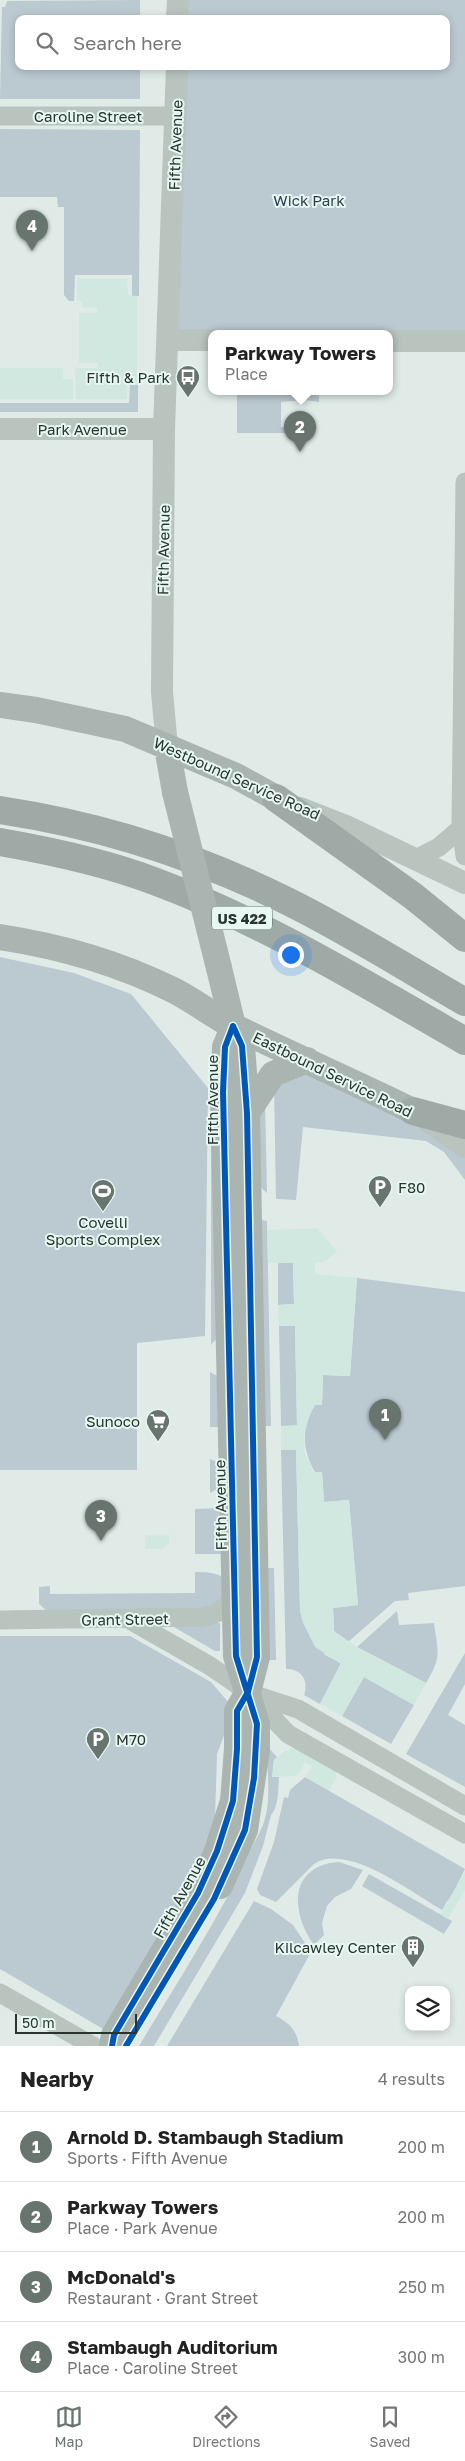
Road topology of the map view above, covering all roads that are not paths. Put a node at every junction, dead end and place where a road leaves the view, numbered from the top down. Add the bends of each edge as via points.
1 (178, 0) edge
2 (178, 15) edge
3 (177, 70) edge
4 (0, 116) edge
5 (176, 116) junction
6 (168, 340) junction
7 (208, 340) edge
8 (393, 341) edge
9 (465, 341) edge
10 (0, 429) edge
11 (164, 429) junction
12 (465, 482) edge
13 (0, 704) edge
14 (167, 747) junction
15 (276, 798) junction
16 (0, 810) edge
17 (462, 828) junction
18 (0, 842) edge
19 (465, 856) edge
20 (416, 859) junction
21 (465, 883) edge
22 (0, 937) edge
23 (465, 938) edge
24 (465, 1002) edge
25 (233, 1026) junction
26 (465, 1040) edge
27 (307, 1060) junction
28 (413, 1111) junction
29 (247, 1112) junction
30 (465, 1125) edge
31 (465, 1148) edge
32 (236, 1588) junction
33 (0, 1620) edge
34 (130, 1620) junction
35 (248, 1692) junction
36 (392, 1764) junction
37 (380, 1787) junction
38 (465, 1806) edge
39 (465, 1834) edge
40 (0, 1993) edge
41 (93, 2046) edge
42 (112, 2046) edge
43 (126, 2046) edge

1 - 2 street
3 - 5 street, Fifth Avenue
4 - 5 street, Caroline Street
5 - 6 street, Fifth Avenue
6 - 7 street
6 - 11 street, Fifth Avenue
8 - 9 street
10 - 11 street, Park Avenue
11 - 14 street, Fifth Avenue via 162,692
12 - 17 street
13 - 14 main road, Westbound Service Road via 125,729
14 - 15 main road, Westbound Service Road via 236,776
14 - 25 main road, Fifth Avenue, bridge via 175,792
15 - 20 street, Westbound Service Road
15 - 23 highway via 413,896
16 - 24 highway, US 422 via 71,822 149,844 218,870 288,901
17 - 19 street
17 - 20 street
18 - 26 highway, US 422 via 85,859 155,881 262,928
20 - 21 street, Westbound Service Road
22 - 25 main road, Eastbound Service Road via 34,942 108,963 173,990
25 - 27 main road, Eastbound Service Road
25 - 29 main road, Fifth Avenue via 242,1046
25 - 32 main road, Fifth Avenue via 225,1046 224,1092
27 - 28 main road, Eastbound Service Road
27 - 29 main road via 273,1074
28 - 30 highway
28 - 31 street, Eastbound Service Road
29 - 35 main road, Fifth Avenue via 256,1648
32 - 34 street, Grant Street via 226,1606 210,1616
32 - 35 main road, Fifth Avenue via 236,1656
33 - 34 street, Grant Street
34 - 35 street
35 - 36 street via 298,1709
35 - 37 street via 288,1734
35 - 42 main road, Fifth Avenue via 237,1711 233,1801 217,1852 198,1893 114,2035
35 - 43 main road, Fifth Avenue via 257,1724 254,1778 245,1830 214,1900
36 - 37 street
36 - 38 street
37 - 39 street
40 - 41 street

